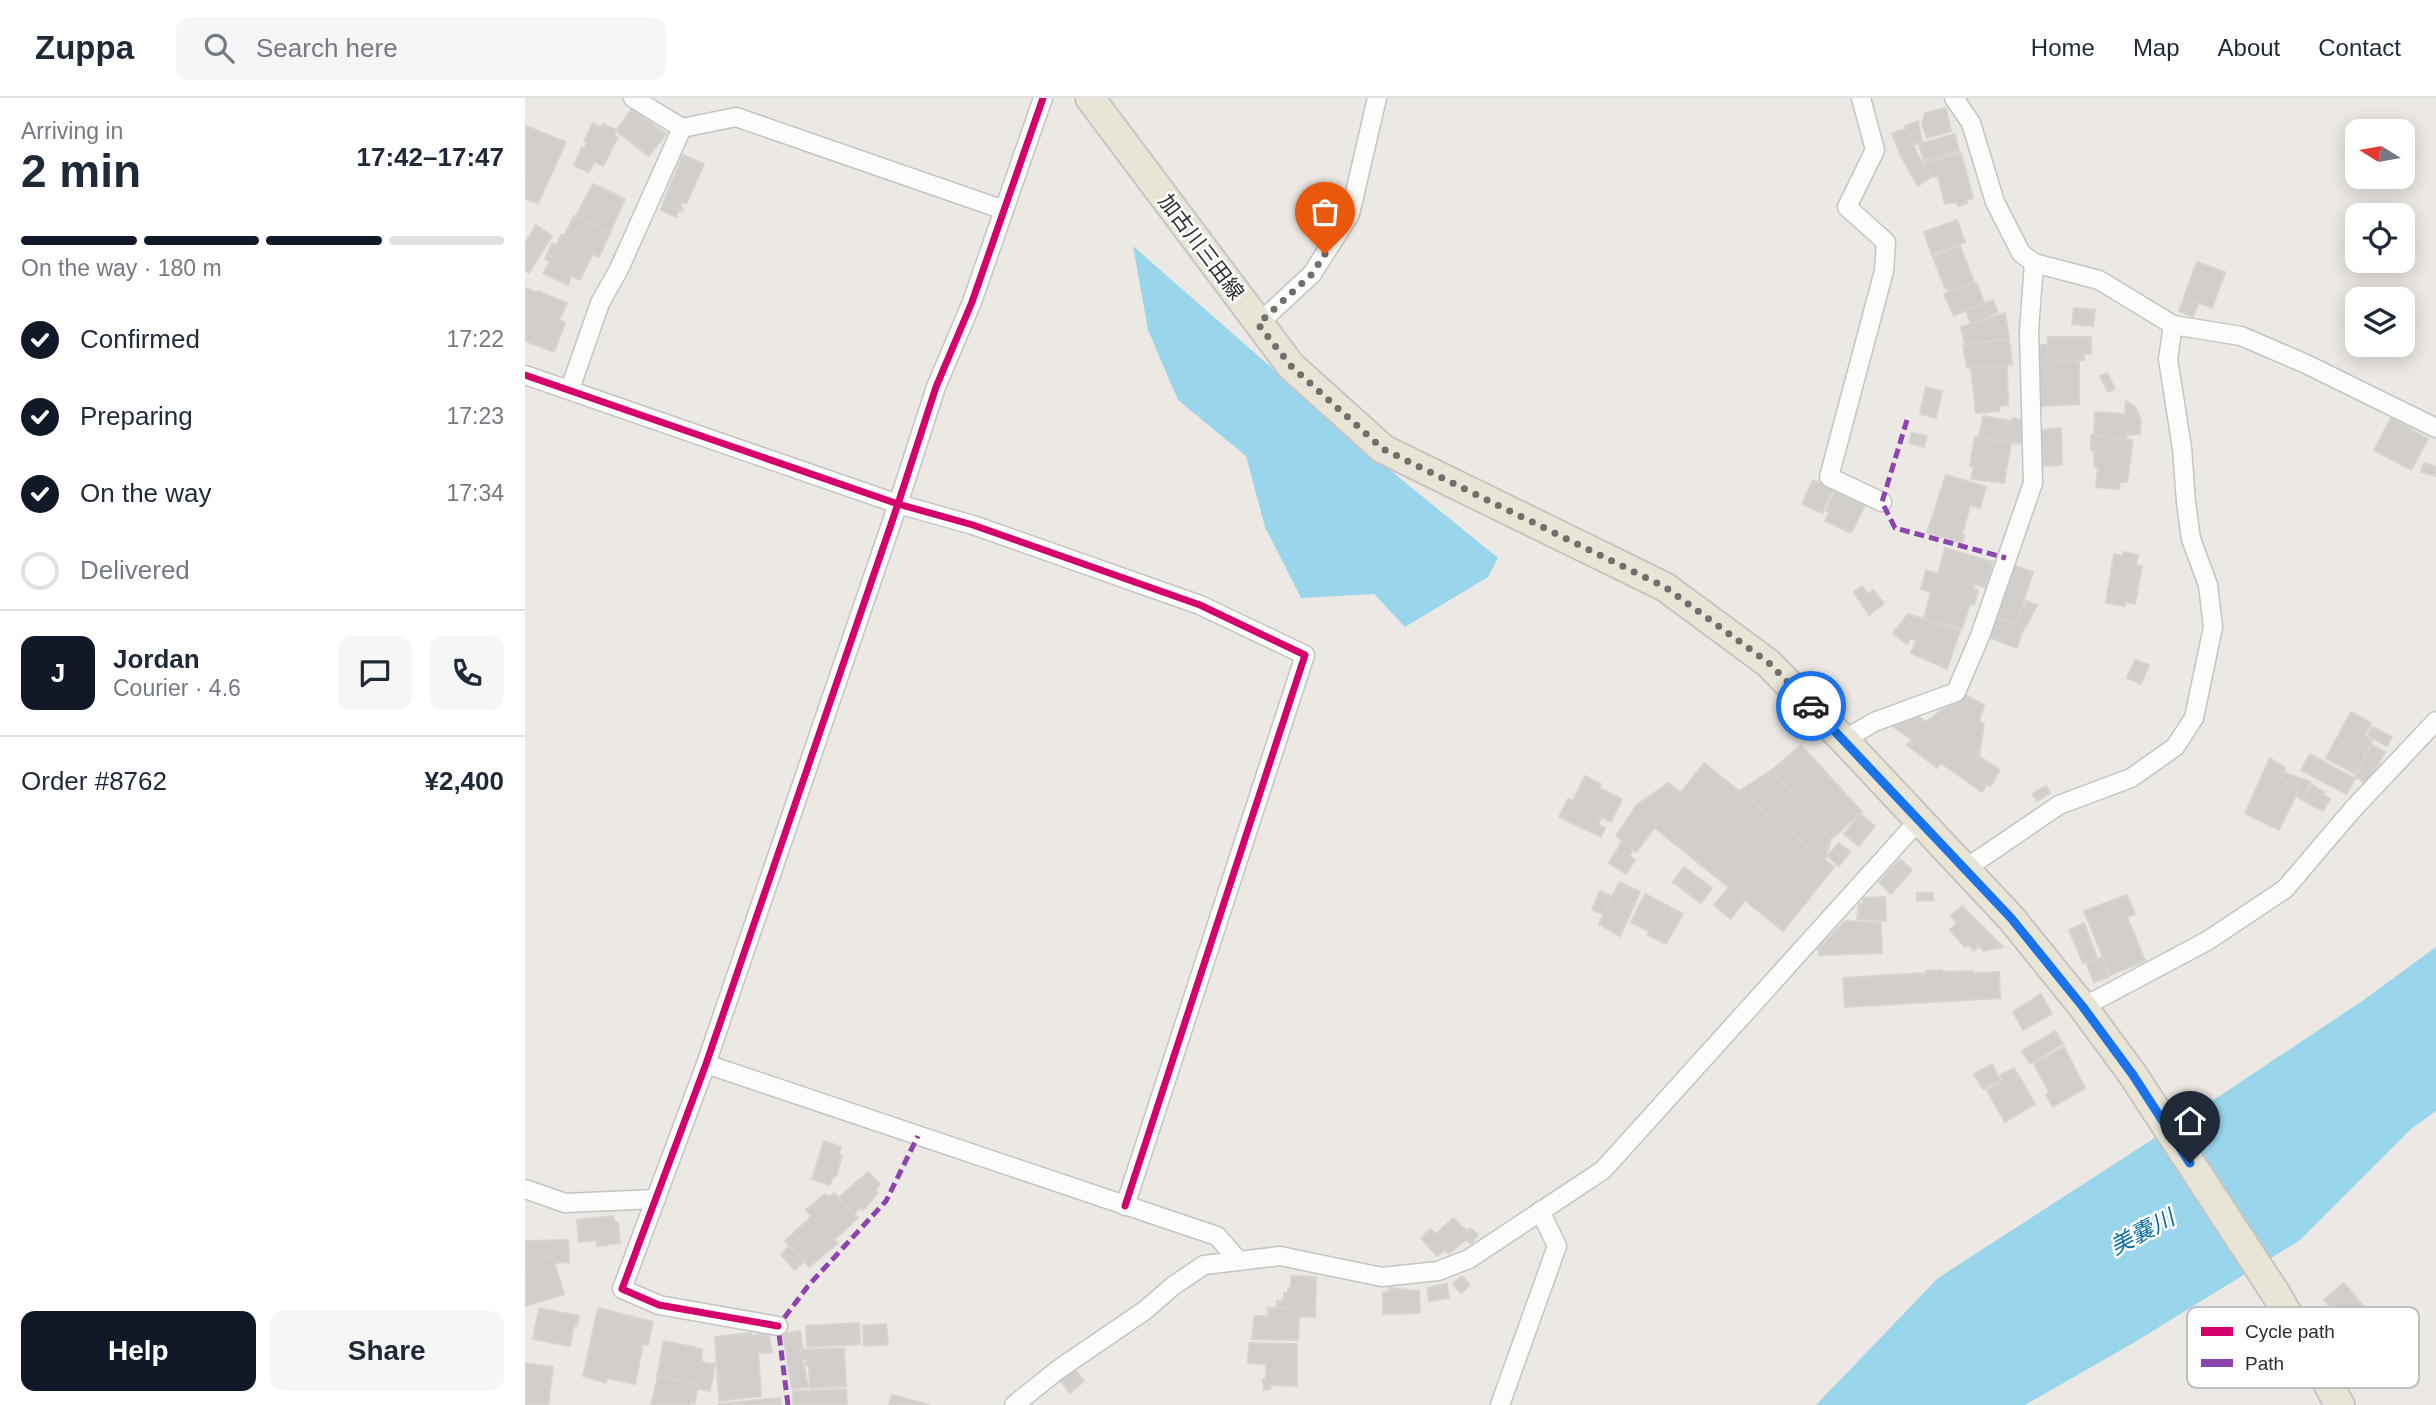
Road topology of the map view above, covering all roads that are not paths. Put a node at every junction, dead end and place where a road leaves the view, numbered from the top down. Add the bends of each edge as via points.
1 (633, 98) edge
2 (1043, 98) edge
3 (1090, 98) edge
4 (1377, 98) edge
5 (1861, 98) edge
6 (1954, 98) edge
7 (682, 128) junction
8 (1004, 210) junction
9 (2034, 263) junction
10 (1258, 324) junction
11 (2173, 325) junction
12 (525, 375) edge
13 (570, 389) junction
14 (2436, 428) edge
15 (1882, 502) dead end
16 (898, 504) junction
17 (2436, 721) edge
18 (1844, 740) junction
19 (1919, 820) junction
20 (1965, 869) junction
21 (2083, 1007) junction
22 (706, 1064) junction
23 (525, 1189) edge
24 (656, 1199) junction
25 (1125, 1206) junction
26 (1539, 1211) junction
27 (1239, 1261) junction
28 (2283, 1307) edge
29 (778, 1326) dead end
30 (2330, 1388) edge
31 (1014, 1405) edge
32 (1500, 1405) edge
33 (2340, 1405) edge

1 - 7 street
2 - 8 street
3 - 10 main road, 加古川三田線
4 - 10 street via 1350,214 1312,274
5 - 15 street via 1875,150 1847,207 1886,242 1884,271 1829,477
6 - 9 street via 1971,123 1995,202 2021,253
7 - 8 street via 736,117
7 - 13 street via 600,303
8 - 16 street via 936,387
9 - 11 street via 2099,280
9 - 18 street via 2029,331 2033,483 1980,636 1956,692 1874,722
10 - 18 main road, 加古川三田線 via 1291,366 1383,449 1665,587 1769,663
11 - 14 street via 2241,336
11 - 20 street via 2168,359 2191,540 2208,585 2213,627 2195,718 2175,747 2131,778 2059,805
12 - 13 street
13 - 16 street
16 - 22 street
16 - 25 street via 973,525 1200,605 1305,655
17 - 21 street via 2285,889 2207,941
18 - 19 main road, 加古川三田線
19 - 20 main road, 加古川三田線
19 - 26 street via 1603,1170
20 - 21 main road, 加古川三田線
21 - 28 main road, 加古川三田線 via 2133,1075
22 - 24 street
22 - 25 street
23 - 24 street via 565,1203
24 - 29 street via 622,1289 659,1305
25 - 27 street via 1217,1236
26 - 27 street via 1469,1259 1438,1271 1382,1277 1280,1256
26 - 32 street via 1557,1246
27 - 31 street via 1204,1265
30 - 33 main road, 加古川三田線

